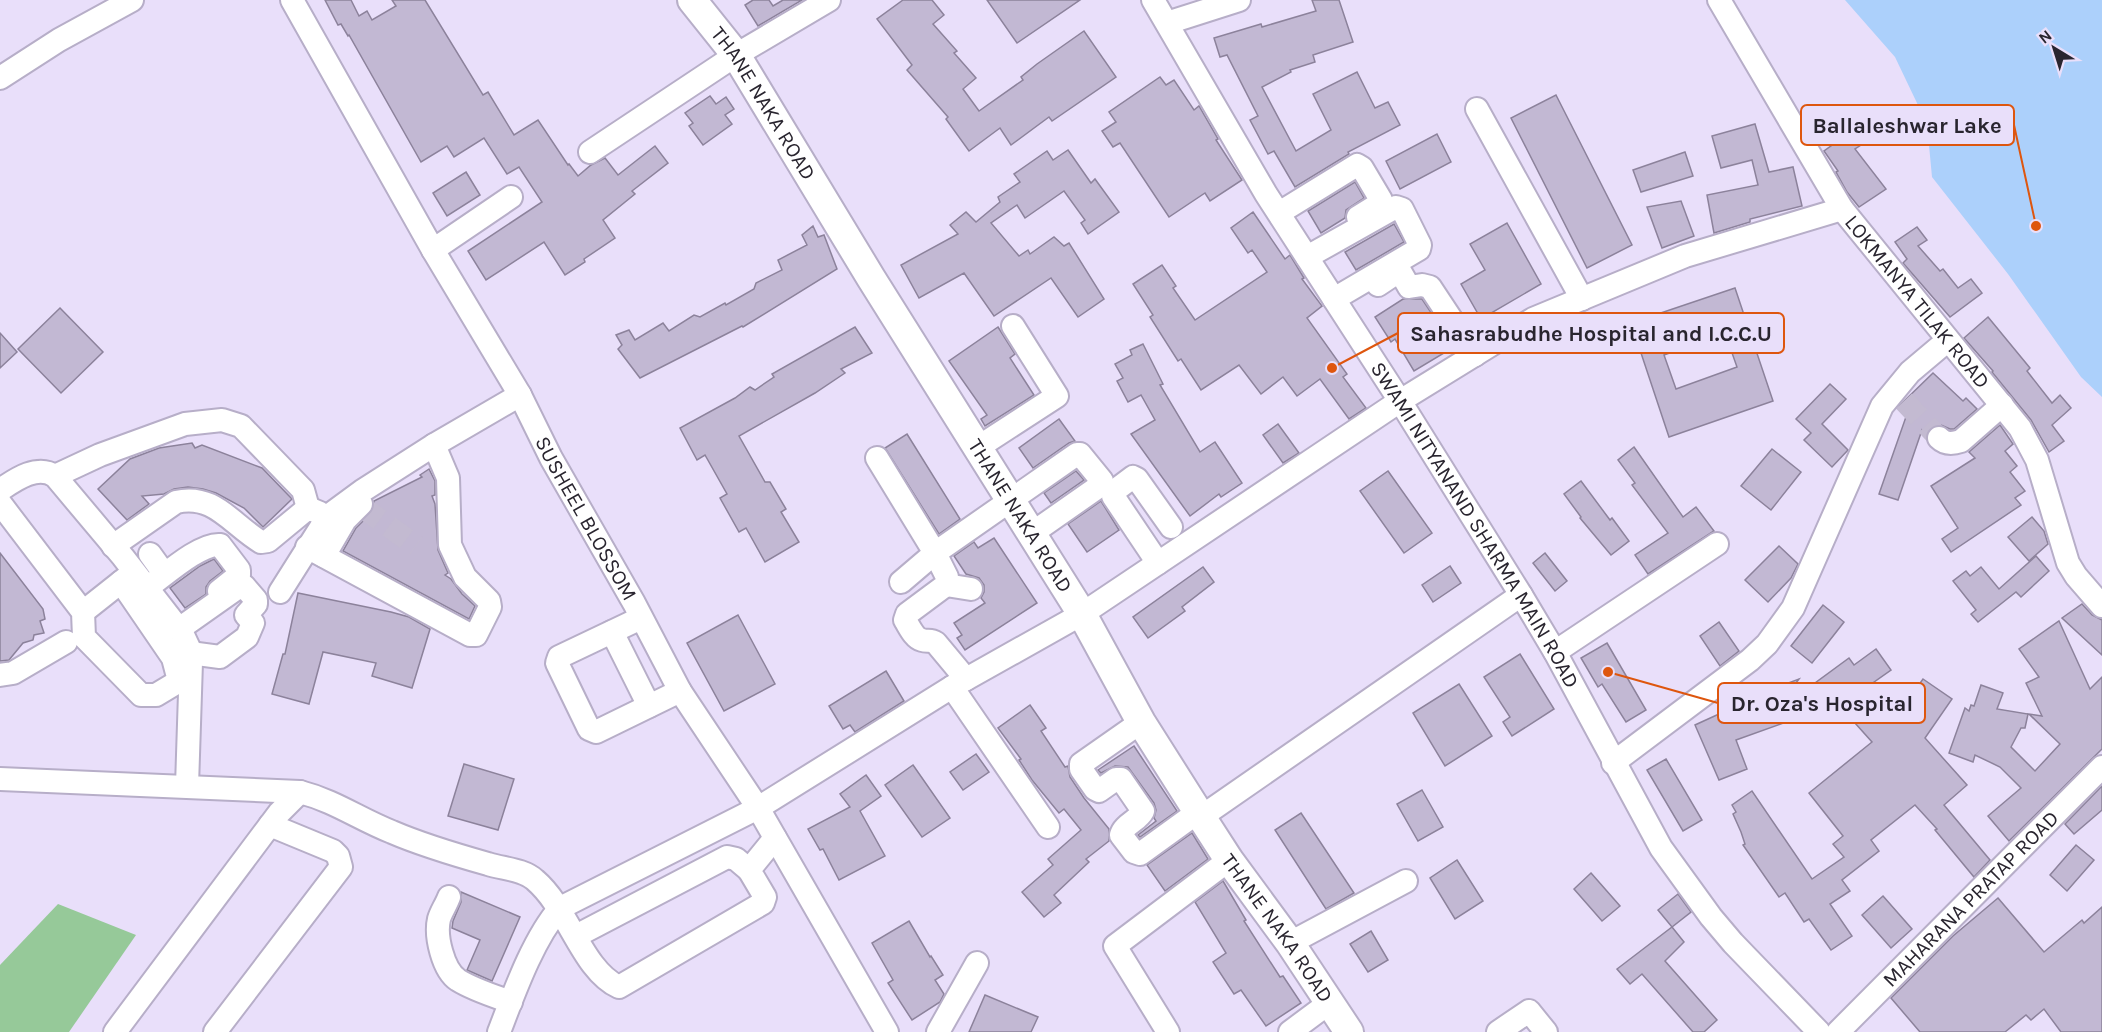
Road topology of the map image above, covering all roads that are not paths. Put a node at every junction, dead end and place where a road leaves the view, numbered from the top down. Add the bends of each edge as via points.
1 (132, 0) edge
2 (292, 0) edge
3 (692, 0) edge
4 (829, 0) edge
5 (1153, 0) edge
6 (1239, 0) edge
7 (1719, 0) edge
8 (1167, 23) junction
9 (736, 56) junction
10 (0, 78) edge
11 (1477, 109) dead end
12 (590, 152) dead end
13 (511, 197) dead end
14 (1842, 208) junction
15 (1279, 213) junction
16 (433, 250) junction
17 (1304, 253) junction
18 (1582, 299) junction
19 (1337, 304) junction
20 (1012, 326) dead end
21 (1948, 340) junction
22 (1475, 355) junction
23 (520, 395) junction
24 (1400, 401) junction
25 (2002, 405) junction
26 (1938, 438) dead end
27 (976, 448) junction
28 (437, 452) junction
29 (877, 458) dead end
30 (55, 476) junction
31 (0, 490) edge
32 (1010, 501) junction
33 (0, 503) edge
34 (318, 512) junction
35 (1171, 528) dead end
36 (220, 531) dead end
37 (1031, 534) junction
38 (1717, 544) dead end
39 (316, 552) junction
40 (935, 553) junction
41 (1158, 563) junction
42 (130, 572) junction
43 (901, 582) dead end
44 (946, 585) junction
45 (971, 589) dead end
46 (280, 592) dead end
47 (1521, 595) junction
48 (2102, 606) edge
49 (83, 612) junction
50 (1082, 614) junction
51 (642, 618) junction
52 (177, 627) junction
53 (612, 632) junction
54 (66, 642) dead end
55 (1555, 652) junction
56 (190, 653) junction
57 (0, 675) edge
58 (959, 683) junction
59 (680, 691) junction
60 (649, 706) junction
61 (1141, 722) junction
62 (1613, 763) junction
63 (2102, 767) edge
64 (0, 779) edge
65 (187, 786) junction
66 (300, 792) junction
67 (758, 808) junction
68 (1199, 814) junction
69 (270, 825) junction
70 (1048, 827) dead end
71 (775, 838) junction
72 (1229, 860) junction
73 (749, 870) junction
74 (1406, 881) dead end
75 (449, 897) dead end
76 (560, 908) junction
77 (576, 936) junction
78 (1290, 943) junction
79 (977, 963) dead end
80 (511, 1002) junction
81 (1329, 1002) junction
82 (115, 1032) edge
83 (215, 1032) edge
84 (499, 1032) edge
85 (887, 1032) edge
86 (938, 1032) edge
87 (1168, 1032) edge
88 (1290, 1032) edge
89 (1349, 1032) edge
90 (1498, 1032) edge
91 (1546, 1032) edge
92 (1819, 1032) edge
93 (1838, 1032) edge

1 - 10 street
2 - 16 street, SUSHEEL BLOSSOM
3 - 9 main road, THANE NAKA ROAD
4 - 9 street
5 - 8 street, SWAMI NITYANAND SHARMA MAIN ROAD
6 - 8 street
7 - 14 street, LOKMANYA TILAK ROAD
8 - 15 street, SWAMI NITYANAND SHARMA MAIN ROAD
9 - 12 street
9 - 27 main road, THANE NAKA ROAD
11 - 18 street
13 - 16 street
14 - 18 street via 1685,256
14 - 21 street, LOKMANYA TILAK ROAD
15 - 17 street, SWAMI NITYANAND SHARMA MAIN ROAD
15 - 17 street via 1357,165 1362,168 1381,200 1379,204
16 - 23 street, SUSHEEL BLOSSOM
17 - 19 street, SWAMI NITYANAND SHARMA MAIN ROAD
17 - 19 street via 1396,207 1402,209 1419,249
18 - 22 street via 1533,319
19 - 22 street via 1401,273 1409,287 1430,287
19 - 24 street, SWAMI NITYANAND SHARMA MAIN ROAD
20 - 27 street via 1057,396
21 - 25 street, LOKMANYA TILAK ROAD
21 - 62 street via 1910,372 1899,396 1882,406 1793,608 1780,628 1750,660
22 - 24 street
23 - 28 street
23 - 51 street, SUSHEEL BLOSSOM via 551,458
24 - 41 street
24 - 47 street, SWAMI NITYANAND SHARMA MAIN ROAD
25 - 26 street via 1961,441 1954,444
25 - 48 street, LOKMANYA TILAK ROAD via 2037,460 2068,563
27 - 32 main road, THANE NAKA ROAD
28 - 34 street
28 - 39 street via 372,496
28 - 39 street via 448,478 450,545 465,577 489,601 490,607 476,635
29 - 40 street
30 - 31 street via 49,472 30,473
30 - 34 street via 185,424 222,420 241,426 303,490
30 - 42 street
32 - 37 main road, THANE NAKA ROAD
32 - 37 street via 1077,454 1102,481
32 - 40 street
33 - 49 street
34 - 39 street
34 - 42 street via 261,542 208,502 195,500
35 - 41 street via 1137,479 1132,477 1113,492
36 - 42 street
37 - 50 main road, THANE NAKA ROAD
38 - 55 street
39 - 46 street
40 - 43 street
40 - 44 street via 947,577
41 - 50 street
42 - 49 street
42 - 49 street via 173,658 176,683 156,695 141,694 84,638
42 - 52 street
42 - 52 street via 220,545 239,575
44 - 45 street
44 - 58 street via 907,614 905,620 916,637 936,643
47 - 55 street, SWAMI NITYANAND SHARMA MAIN ROAD
47 - 68 street
50 - 58 street
50 - 61 main road, THANE NAKA ROAD
51 - 53 street
51 - 59 street, SUSHEEL BLOSSOM
52 - 56 street
52 - 56 street via 240,586 256,600 246,615 253,623 247,637 220,657
53 - 60 street
53 - 60 street via 559,657 557,663 589,729 596,732
54 - 57 street via 13,674
55 - 62 street, SWAMI NITYANAND SHARMA MAIN ROAD
56 - 65 street
58 - 67 street
58 - 70 street
59 - 60 street
59 - 67 street, SUSHEEL BLOSSOM
61 - 68 main road, THANE NAKA ROAD
61 - 68 street via 1081,764 1095,789 1121,779 1143,811 1121,835 1140,854
62 - 92 street, SWAMI NITYANAND SHARMA MAIN ROAD via 1661,848 1711,917
63 - 93 street, MAHARANA PRATAP ROAD
64 - 65 street
65 - 66 street
66 - 69 street
66 - 76 street via 323,798 392,832 489,865 517,870 534,879
67 - 71 street, SUSHEEL BLOSSOM
67 - 76 street
68 - 72 main road, THANE NAKA ROAD
69 - 82 street
69 - 83 street via 333,851 340,867
71 - 73 street
71 - 85 street, SUSHEEL BLOSSOM
72 - 78 main road, THANE NAKA ROAD
72 - 87 street via 1115,946
73 - 77 street via 727,857
73 - 77 street via 765,897 763,903 619,987 594,968
74 - 78 street
75 - 80 street via 438,928 448,970 457,980
76 - 77 street
76 - 80 street via 538,941
78 - 81 main road, THANE NAKA ROAD
79 - 86 street
80 - 84 street
81 - 88 street
81 - 89 main road, THANE NAKA ROAD
90 - 91 street via 1529,1011

